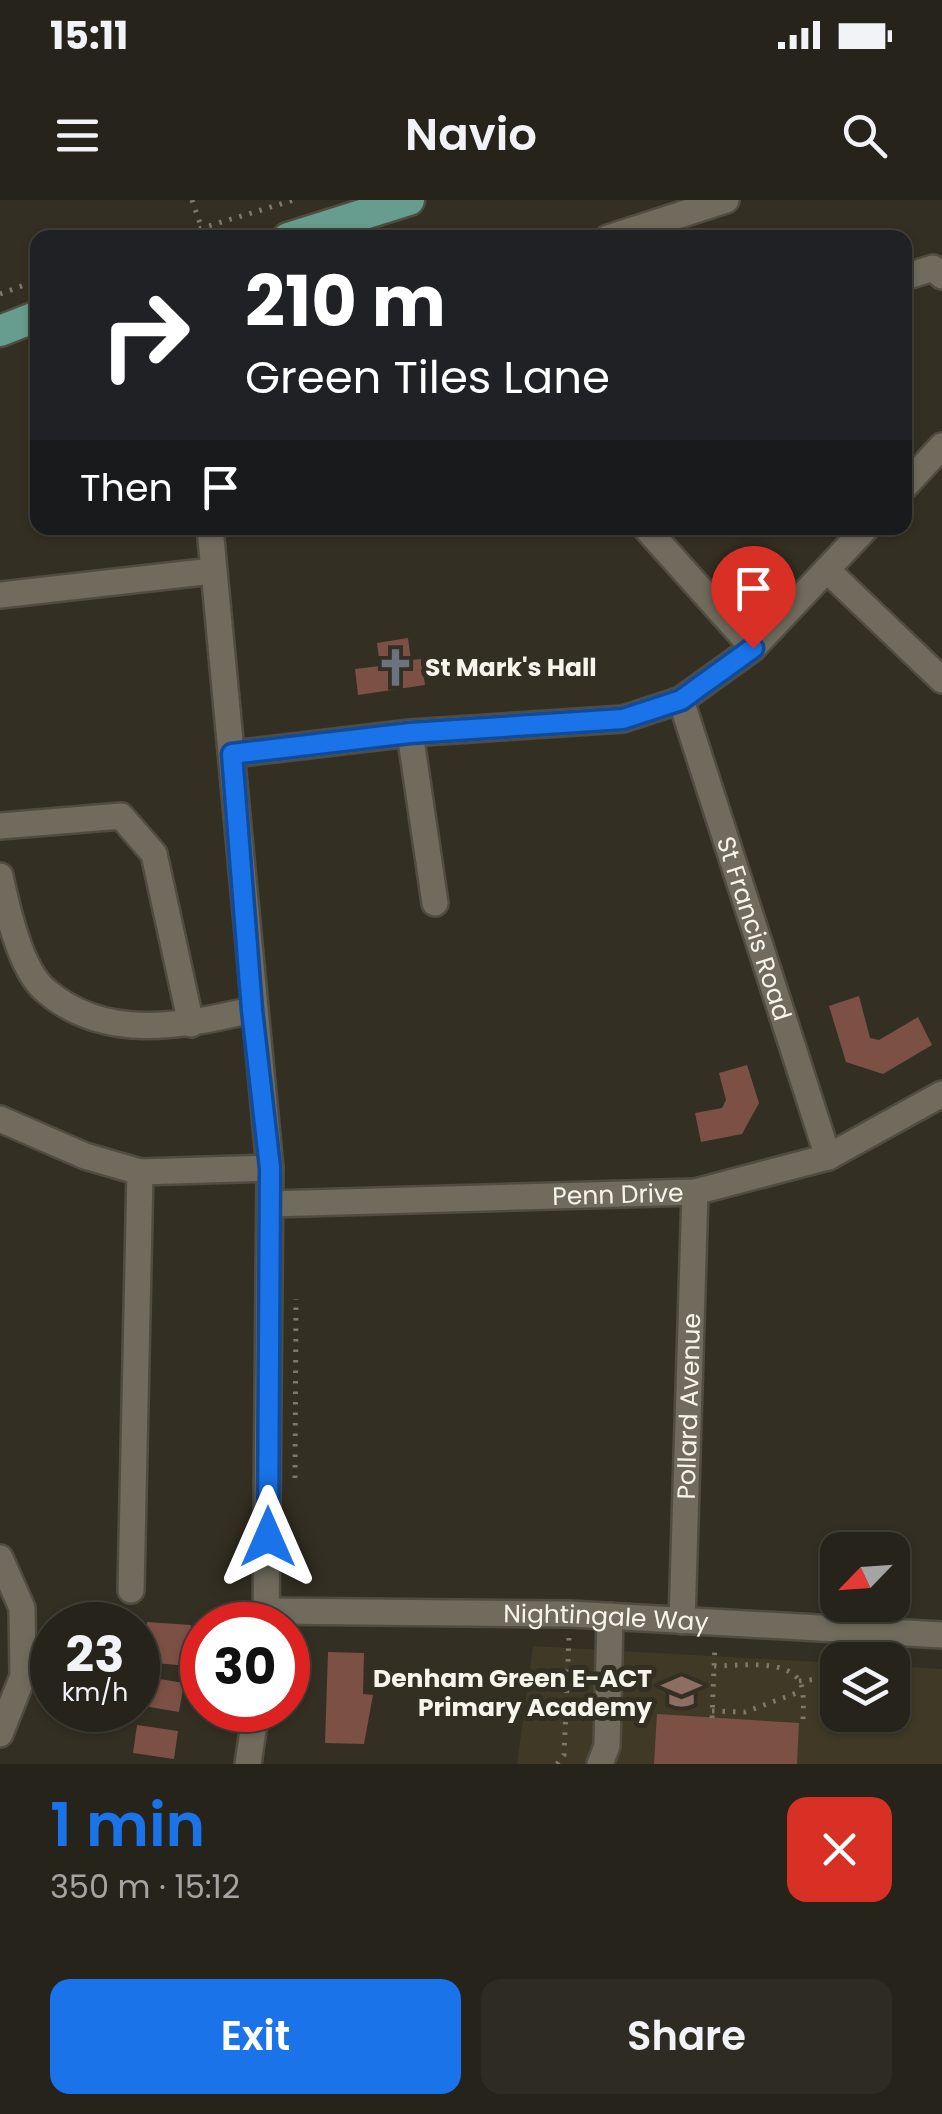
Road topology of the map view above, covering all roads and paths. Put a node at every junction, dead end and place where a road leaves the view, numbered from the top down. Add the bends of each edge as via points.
1 (192, 200) edge
2 (294, 200) edge
3 (410, 200) edge
4 (726, 200) edge
5 (201, 227) junction
6 (193, 230) edge
7 (202, 230) edge
8 (314, 230) edge
9 (633, 230) edge
10 (912, 276) edge
11 (942, 276) edge
12 (30, 283) edge
13 (0, 294) edge
14 (30, 319) edge
15 (0, 331) edge
16 (942, 446) edge
17 (912, 478) edge
18 (210, 535) edge
19 (652, 535) edge
20 (860, 535) edge
21 (827, 570) junction
22 (212, 571) junction
23 (0, 595) edge
24 (753, 648) junction
25 (942, 680) edge
26 (681, 700) junction
27 (410, 733) junction
28 (232, 754) junction
29 (0, 826) edge
30 (0, 876) edge
31 (435, 902) dead end
32 (252, 1010) junction
33 (191, 1024) junction
34 (942, 1094) edge
35 (0, 1119) edge
36 (828, 1158) junction
37 (270, 1168) junction
38 (140, 1172) junction
39 (696, 1192) junction
40 (270, 1204) junction
41 (0, 1558) edge
42 (131, 1590) dead end
43 (267, 1602) edge
44 (570, 1614) junction
45 (610, 1616) junction
46 (310, 1617) edge
47 (682, 1621) junction
48 (716, 1622) junction
49 (835, 1629) junction
50 (942, 1635) edge
51 (714, 1666) junction
52 (799, 1681) junction
53 (802, 1691) junction
54 (803, 1723) dead end
55 (253, 1732) edge
56 (0, 1734) edge
57 (248, 1764) edge
58 (558, 1764) edge
59 (600, 1764) edge

1 - 5 path
2 - 5 path
3 - 8 main road
4 - 9 street
5 - 6 path
5 - 7 path
10 - 11 street via 933,268
12 - 13 path
14 - 15 main road
16 - 17 street
18 - 22 street
19 - 24 street
20 - 21 street
21 - 24 street
21 - 25 street
22 - 23 street
22 - 28 street
24 - 26 street
26 - 27 street via 623,719
26 - 36 street, St Francis Road
27 - 28 street
27 - 31 street
28 - 32 street
29 - 33 street via 121,816 154,854
30 - 33 street via 15,936 42,989 92,1019 144,1027
32 - 33 street
32 - 37 street
34 - 36 street, Penn Drive
35 - 38 street
36 - 39 street, Penn Drive
37 - 38 street
37 - 40 street
38 - 42 street
39 - 40 street, Penn Drive
39 - 47 street, Pollard Avenue
40 - 43 street
41 - 56 street via 22,1608 23,1676
44 - 45 street, Nightingale Way
44 - 46 street, Nightingale Way
44 - 58 path via 564,1755
45 - 47 street, Nightingale Way
45 - 59 street via 607,1746
47 - 48 street, Nightingale Way
48 - 49 street, Nightingale Way
48 - 51 path
49 - 50 street, Nightingale Way
49 - 52 path via 830,1678
51 - 52 path via 780,1668
51 - 53 path via 712,1715 745,1712
52 - 53 path
53 - 54 path
55 - 57 street

